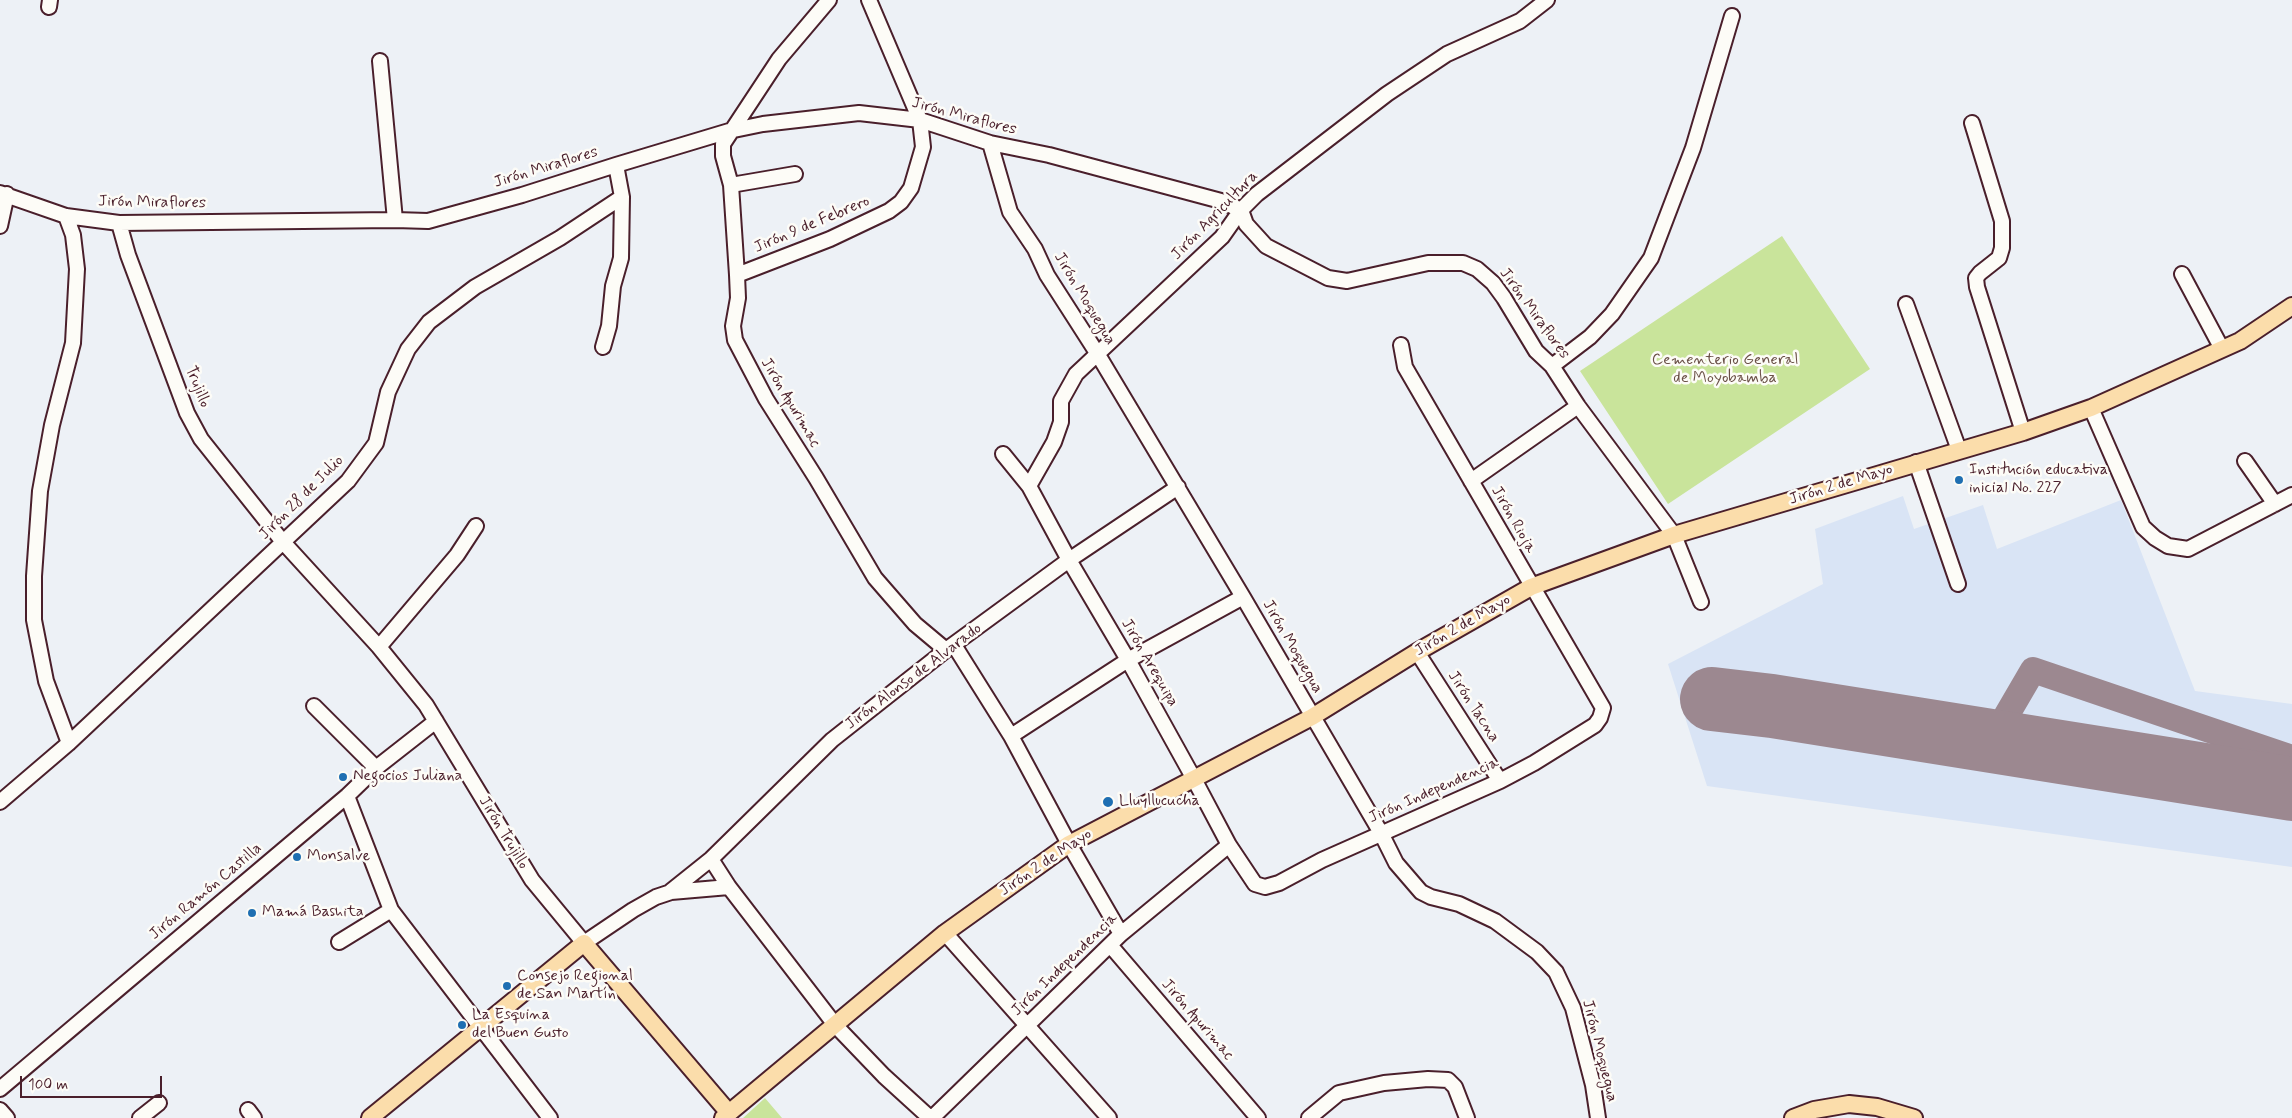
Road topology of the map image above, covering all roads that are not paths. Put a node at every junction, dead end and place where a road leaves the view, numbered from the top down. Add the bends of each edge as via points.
1 (829, 0) edge
2 (869, 0) edge
3 (1547, 0) edge
4 (1732, 16) dead end
5 (380, 61) dead end
6 (920, 120) junction
7 (1972, 123) dead end
8 (730, 132) junction
9 (990, 143) junction
10 (616, 165) junction
11 (795, 174) dead end
12 (731, 185) junction
13 (3, 194) edge
14 (622, 197) junction
15 (1241, 210) junction
16 (66, 216) junction
17 (395, 220) junction
18 (119, 223) junction
19 (0, 226) edge
20 (2182, 274) dead end
21 (737, 275) junction
22 (1906, 304) dead end
23 (2292, 306) edge
24 (1401, 345) dead end
25 (603, 347) dead end
26 (2222, 349) junction
27 (1097, 353) junction
28 (1552, 366) junction
29 (1578, 406) junction
30 (2091, 408) junction
31 (2023, 432) junction
32 (1959, 450) junction
33 (1003, 454) dead end
34 (2245, 461) dead end
35 (1916, 462) junction
36 (1471, 481) junction
37 (1029, 486) junction
38 (1178, 488) junction
39 (2292, 495) edge
40 (2275, 504) junction
41 (476, 526) dead end
42 (1674, 535) junction
43 (283, 542) junction
44 (1069, 560) junction
45 (1958, 584) dead end
46 (1531, 587) junction
47 (1243, 596) junction
48 (1701, 602) dead end
49 (378, 647) junction
50 (950, 648) junction
51 (1417, 652) junction
52 (1128, 660) junction
53 (314, 706) dead end
54 (1603, 708) joint
55 (1312, 717) junction
56 (436, 721) junction
57 (1011, 736) junction
58 (68, 743) junction
59 (376, 768) junction
60 (1194, 779) junction
61 (1500, 781) junction
62 (347, 796) junction
63 (0, 802) edge
64 (1381, 833) junction
65 (1069, 844) junction
66 (1229, 845) junction
67 (711, 859) junction
68 (729, 887) junction
69 (1264, 887) joint
70 (670, 892) junction
71 (391, 910) junction
72 (946, 933) junction
73 (1121, 934) junction
74 (339, 942) dead end
75 (584, 943) junction
76 (1110, 945) junction
77 (1028, 1025) junction
78 (836, 1026) junction
79 (480, 1029) junction
80 (0, 1089) edge
81 (159, 1103) dead end
82 (0, 1110) edge
83 (728, 1116) edge
84 (935, 1117) edge
85 (7, 1118) edge
86 (140, 1118) edge
87 (370, 1118) edge
88 (550, 1118) edge
89 (1109, 1118) edge
90 (1258, 1118) edge
91 (1309, 1118) edge
92 (1467, 1118) edge
93 (1598, 1118) edge
94 (1793, 1118) edge
95 (1914, 1118) edge

1 - 8 street, Jirón Apurimac via 779,59
2 - 6 street, Jirón 9 de Febrero
3 - 15 street, Jirón Agricultura via 1520,21 1447,54 1387,94 1277,178
4 - 28 street via 1692,148 1650,258 1612,314 1590,337
5 - 17 street
6 - 8 street, Jirón Miraflores via 859,113 763,124
6 - 9 street, Jirón Miraflores
6 - 21 street, Jirón 9 de Febrero via 923,147 919,165 911,188 901,202 889,212 830,239
7 - 31 street via 2002,221 1999,258 1976,278
8 - 10 street, Jirón Miraflores
8 - 12 street, Jirón Apurimac via 723,144 723,156
9 - 15 street, Jirón Miraflores via 1161,184
9 - 27 street, Jirón Moquegua via 1010,212
10 - 14 street
10 - 17 street, Jirón Miraflores via 428,222
11 - 12 street
12 - 21 street, Jirón Apurimac
13 - 16 street, Jirón Miraflores
13 - 19 street
14 - 25 street via 621,258
14 - 43 street, Jirón 28 de Julio via 560,238 475,287 428,322 408,349 388,392 376,443 348,481
15 - 27 street, Jirón Agricultura via 1222,237
15 - 28 street, Jirón Miraflores via 1246,224 1266,246 1328,278 1346,281 1428,263 1463,263 1477,269 1493,282 1536,351
16 - 18 street, Jirón Miraflores
16 - 58 street via 73,235 77,269 73,343 52,425 40,491 34,620 46,681
17 - 18 street, Jirón Miraflores
18 - 43 street, Trujillo via 187,413 201,439
20 - 26 street
21 - 50 street, Jirón Apurimac via 738,298 733,326 740,354 875,578 914,624
22 - 32 street
23 - 26 main road, Jirón 2 de Mayo via 2240,341
24 - 36 street, Jirón Rioja via 1405,367
26 - 30 main road, Jirón 2 de Mayo
27 - 37 street, Jirón Agricultura via 1076,374 1061,401 1061,422 1054,442
27 - 38 street, Jirón Moquegua
28 - 29 street, Jirón Miraflores
29 - 36 street
29 - 42 street, Jirón Miraflores
30 - 31 main road, Jirón 2 de Mayo
30 - 40 street via 2143,527 2168,546 2188,549
31 - 32 main road, Jirón 2 de Mayo
32 - 35 main road, Jirón 2 de Mayo
33 - 37 street, Jirón Arequipa
34 - 40 street
35 - 42 main road, Jirón 2 de Mayo
35 - 45 street
36 - 46 street, Jirón Rioja
37 - 44 street, Jirón Arequipa
38 - 44 street, Jirón Alonso de Alvarado
38 - 47 street, Jirón Moquegua
39 - 40 street
41 - 49 street via 457,555
42 - 46 main road, Jirón 2 de Mayo
42 - 48 street, Jirón Miraflores
43 - 49 street, Jirón Trujillo
43 - 58 street, Jirón 28 de Julio
44 - 50 street, Jirón Alonso de Alvarado
44 - 52 street, Jirón Arequipa
46 - 51 main road, Jirón 2 de Mayo
46 - 54 street, Jirón Rioja
47 - 52 street
47 - 55 street, Jirón Moquegua
49 - 56 street, Jirón Trujillo
50 - 57 street, Jirón Apurimac
50 - 67 street, Jirón Alonso de Alvarado via 832,740
51 - 55 main road, Jirón 2 de Mayo
51 - 61 street, Jirón Tacna
52 - 57 street
52 - 60 street, Jirón Arequipa
53 - 59 street
54 - 61 street, Jirón Independencia via 1595,726
55 - 60 main road, Jirón 2 de Mayo
55 - 64 street, Jirón Moquegua
56 - 59 street, Jirón Ramón Castilla
56 - 75 street, Jirón Trujillo via 532,880
57 - 65 street, Jirón Apurimac
58 - 63 street, Jirón 28 de Julio
59 - 62 street, Jirón Ramón Castilla
60 - 65 main road, Jirón 2 de Mayo
60 - 66 street, Jirón Arequipa
61 - 64 street, Jirón Independencia
62 - 71 street
62 - 80 street, Jirón Ramón Castilla
64 - 69 street, Jirón Independencia via 1279,883
64 - 93 street, Jirón Moquegua via 1396,863 1421,892 1459,904 1495,921 1538,952 1556,972 1573,1008
65 - 72 main road, Jirón 2 de Mayo
65 - 73 street, Jirón Apurimac
66 - 69 street, Jirón Arequipa via 1255,884
66 - 73 street, Jirón Independencia
67 - 68 street
67 - 70 street, Jirón Alonso de Alvarado
68 - 70 street, Jirón Alonso de Alvarado
68 - 78 street
70 - 75 street, Jirón Alonso de Alvarado via 633,910
71 - 74 street
71 - 79 street
72 - 77 street
72 - 78 main road, Jirón 2 de Mayo
73 - 76 street, Jirón Independencia
75 - 79 main road, Jirón Alonso de Alvarado
75 - 83 main road, Jirón Trujillo
76 - 77 street, Jirón Independencia
76 - 90 street, Jirón Apurimac
77 - 84 street, Jirón Independencia
77 - 89 street
78 - 83 main road, Jirón 2 de Mayo
78 - 84 street via 884,1076
79 - 87 main road, Jirón Alonso de Alvarado
79 - 88 street
81 - 86 street
82 - 85 street
91 - 92 street via 1339,1093 1384,1083 1428,1079 1448,1080 1455,1087
94 - 95 main road via 1814,1110 1849,1104 1877,1107

